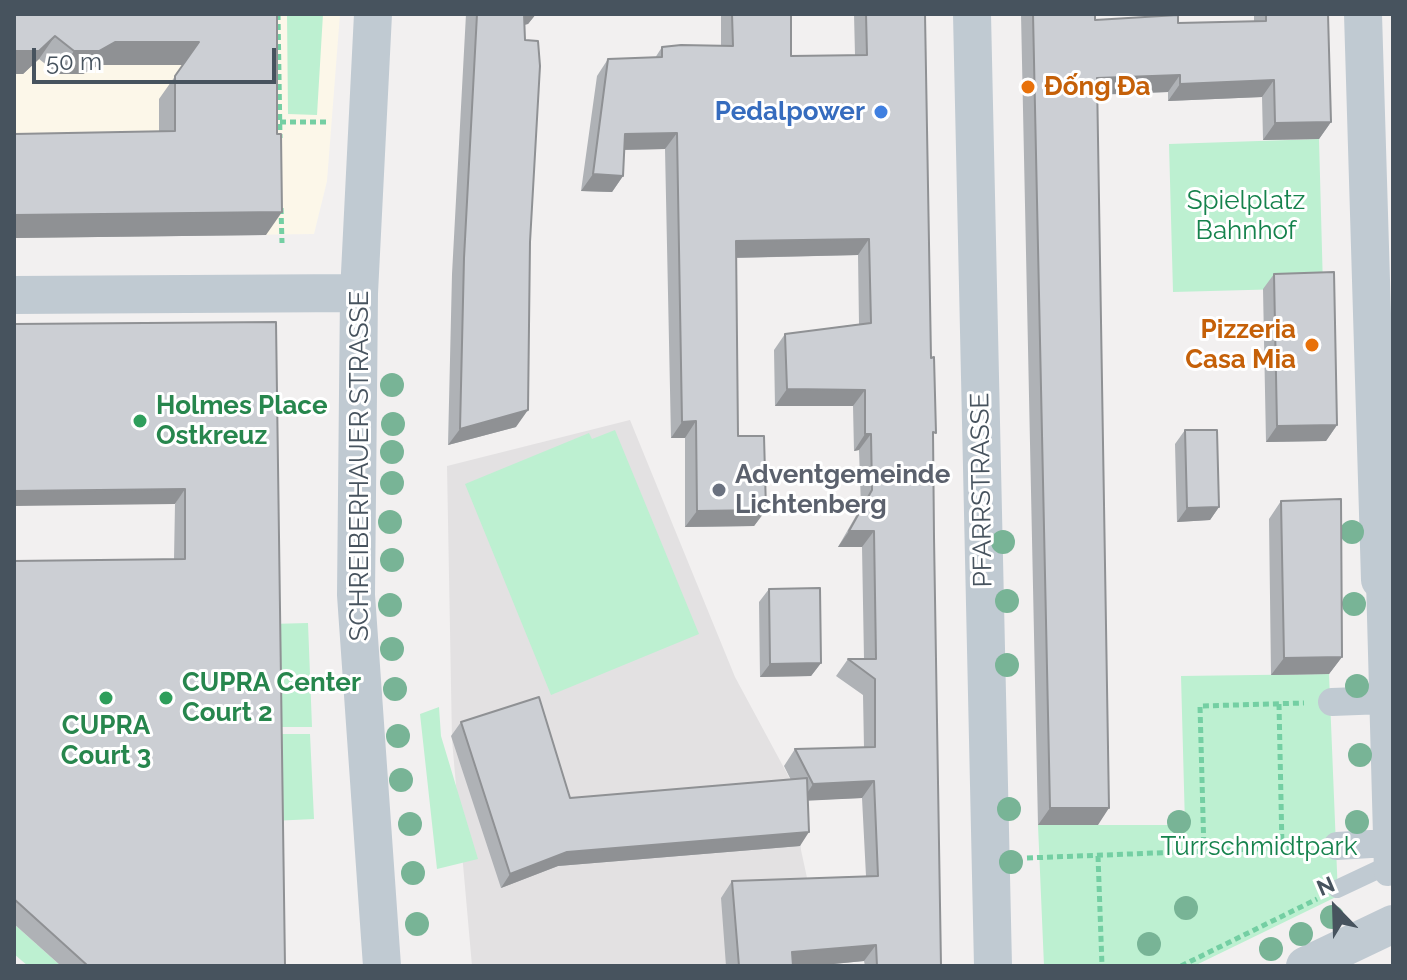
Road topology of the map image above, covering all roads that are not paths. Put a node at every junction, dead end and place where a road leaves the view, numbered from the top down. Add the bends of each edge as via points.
1 (373, 14) edge
2 (972, 14) edge
3 (1363, 14) edge
4 (359, 293) junction
5 (14, 295) edge
6 (1380, 580) joint
7 (1384, 700) junction
8 (1332, 702) road end
9 (1337, 846) road end
10 (1388, 860) junction
11 (1337, 889) road end
12 (1393, 924) edge
13 (382, 966) edge
14 (993, 966) edge
15 (1305, 966) edge

1 - 4 street, SCHREIBERHAUER STRASSE
2 - 14 street, PFARRSTRASSE
3 - 6 street
4 - 5 street
4 - 13 street, SCHREIBERHAUER STRASSE via 356,595
6 - 7 street
7 - 8 street
7 - 10 street
9 - 10 street
10 - 11 lane
12 - 15 street

